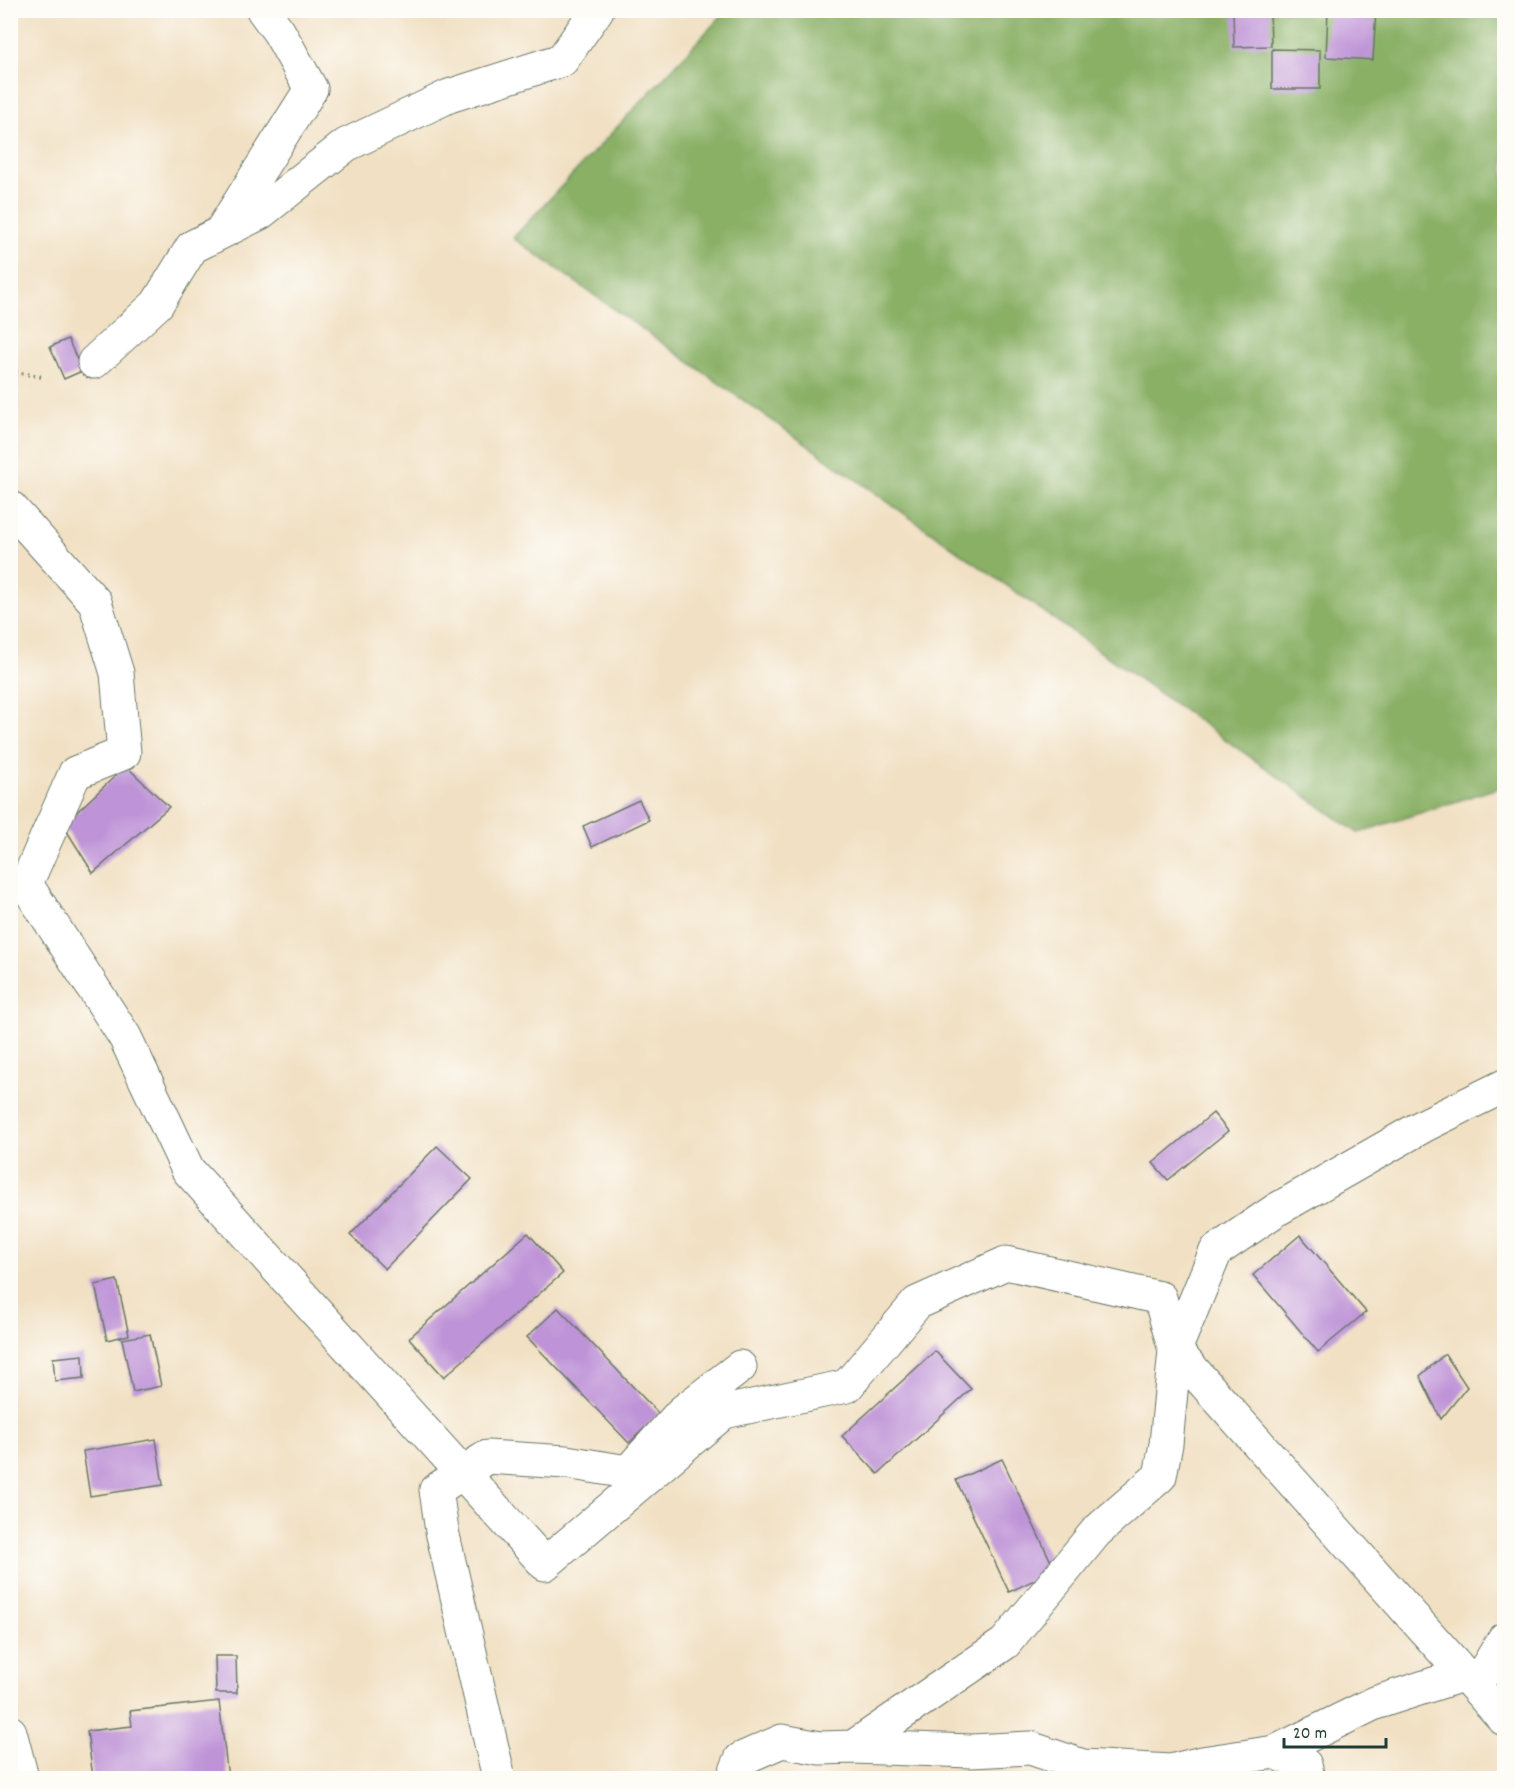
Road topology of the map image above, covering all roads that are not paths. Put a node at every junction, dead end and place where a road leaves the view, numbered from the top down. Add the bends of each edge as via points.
1 (263, 10) edge
2 (597, 10) edge
3 (219, 234) junction
4 (94, 362) dead end
5 (10, 507) edge
6 (1504, 1086) edge
7 (1175, 1350) junction
8 (740, 1367) dead end
9 (462, 1473) junction
10 (1504, 1639) edge
11 (1470, 1680) junction
12 (1504, 1713) edge
13 (1504, 1719) edge
14 (10, 1732) edge
15 (853, 1747) junction
16 (1275, 1752) junction
17 (22, 1779) edge
18 (499, 1779) edge
19 (733, 1779) edge
20 (1308, 1779) edge

1 - 3 street via 311,89
2 - 3 street via 562,60 449,96 346,145 260,213
3 - 4 street via 192,247 157,304
5 - 9 street via 95,602 117,673 124,753 75,773 26,885 125,1037 188,1170
6 - 7 street via 1425,1125 1276,1210 1216,1251
7 - 9 street via 1160,1298 1006,1263 917,1303 847,1386 724,1413 545,1564
7 - 11 street
7 - 15 street via 1160,1476 1096,1532 1005,1643
8 - 9 street via 682,1412 628,1472 566,1462 487,1457
9 - 18 street via 436,1490 442,1532
10 - 11 street
11 - 12 street
11 - 13 street
11 - 16 street via 1376,1703
14 - 17 street
15 - 16 street via 972,1751 1030,1748 1083,1766 1171,1770
15 - 19 street via 820,1748 782,1741 741,1759
16 - 20 street via 1305,1765

